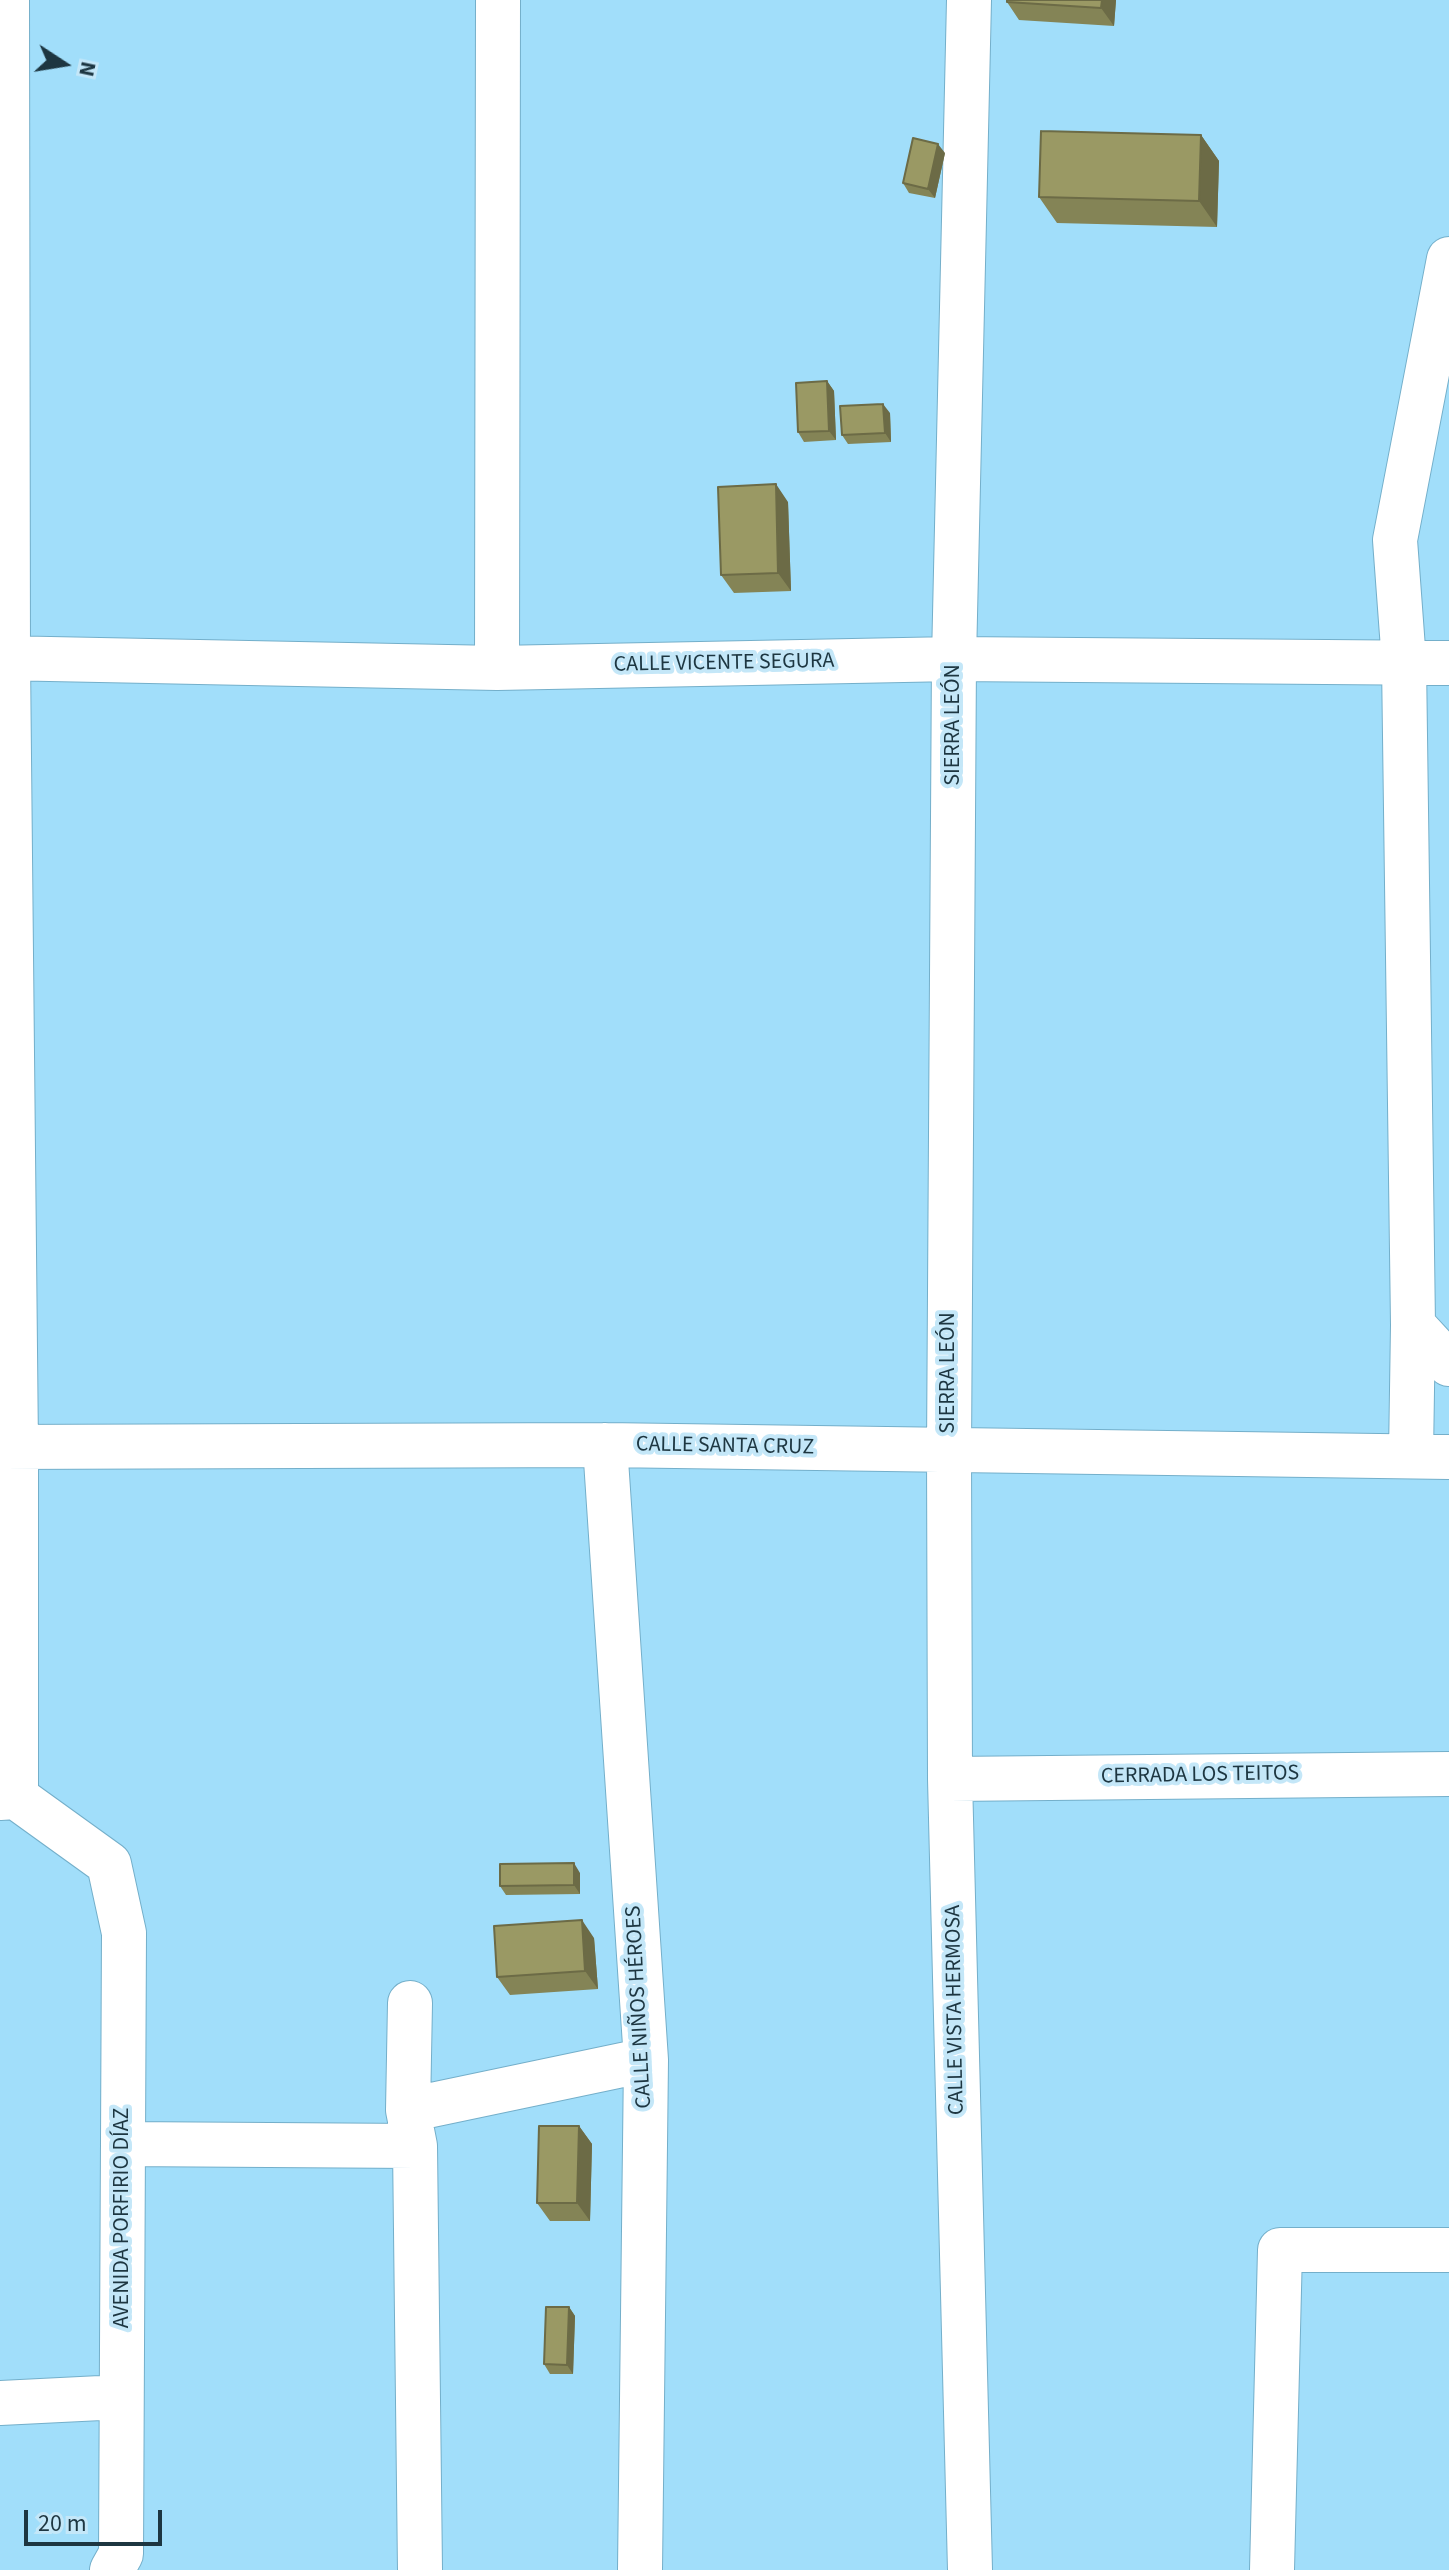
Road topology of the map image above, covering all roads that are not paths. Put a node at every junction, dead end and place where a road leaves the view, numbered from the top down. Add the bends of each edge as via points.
1 (7, 0) edge
2 (498, 0) edge
3 (969, 0) edge
4 (1449, 259) edge
5 (4, 658) edge
6 (954, 659) junction
7 (1404, 662) junction
8 (1449, 663) edge
9 (497, 668) junction
10 (1413, 1325) junction
11 (1449, 1364) edge
12 (605, 1445) junction
13 (8, 1447) edge
14 (949, 1451) junction
15 (1430, 1456) edge
16 (1449, 1774) edge
17 (950, 1779) junction
18 (8, 1797) edge
19 (410, 2003) dead end
20 (646, 2060) junction
21 (411, 2128) junction
22 (123, 2144) junction
23 (1449, 2250) edge
24 (121, 2397) junction
25 (0, 2403) edge
26 (112, 2570) edge
27 (420, 2570) edge
28 (640, 2570) edge
29 (970, 2570) edge
30 (1272, 2570) edge

1 - 5 street
2 - 9 street
3 - 6 street, SIERRA LEÓN
4 - 7 street via 1395,540
5 - 9 street, CALLE VICENTE SEGURA
5 - 13 street
6 - 7 street, CALLE VICENTE SEGURA
6 - 9 street, CALLE VICENTE SEGURA
6 - 14 street, SIERRA LEÓN
7 - 8 street, CALLE VICENTE SEGURA
7 - 10 street
10 - 11 street
10 - 15 street
12 - 13 street, CALLE SANTA CRUZ
12 - 14 street, CALLE SANTA CRUZ
12 - 20 street, CALLE NIÑOS HÉROES
13 - 18 street
14 - 15 street, CALLE SANTA CRUZ
14 - 17 street, CALLE VISTA HERMOSA
16 - 17 street, CERRADA LOS TEITOS
17 - 29 street, CALLE VISTA HERMOSA
18 - 22 street, AVENIDA PORFIRIO DÍAZ via 109,1864 124,1933
19 - 21 street
20 - 21 street
20 - 28 street, CALLE NIÑOS HÉROES
21 - 22 street
21 - 27 street
22 - 24 street, AVENIDA PORFIRIO DÍAZ
23 - 30 street via 1280,2250
24 - 25 street
24 - 26 street, AVENIDA PORFIRIO DÍAZ via 121,2554

